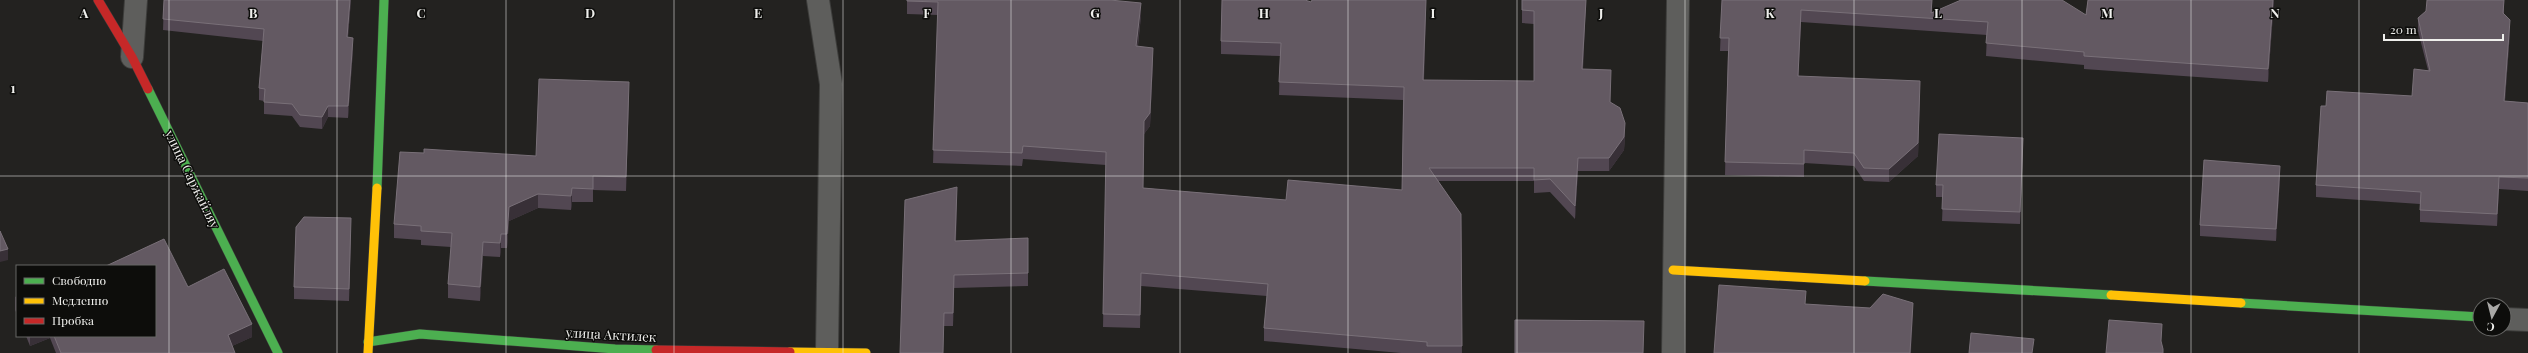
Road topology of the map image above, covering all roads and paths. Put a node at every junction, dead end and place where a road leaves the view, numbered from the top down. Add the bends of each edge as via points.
1 (98, 0) edge
2 (136, 0) edge
3 (384, 0) edge
4 (818, 0) edge
5 (1678, 0) edge
6 (132, 57) junction
7 (1673, 270) junction
8 (2472, 317) edge
9 (2512, 319) edge
10 (2528, 320) edge
11 (368, 342) junction
12 (826, 351) junction
13 (278, 353) edge
14 (368, 353) edge
15 (866, 353) edge
16 (1673, 353) edge

1 - 6 street, улица Саржайляу
2 - 6 street
3 - 11 street
4 - 12 street via 831,84
5 - 7 street
6 - 13 street, улица Саржайляу
7 - 8 street
7 - 16 street
9 - 10 street
11 - 12 street, улица Актилек via 420,334 615,349
11 - 14 street
12 - 15 street, улица Актилек

